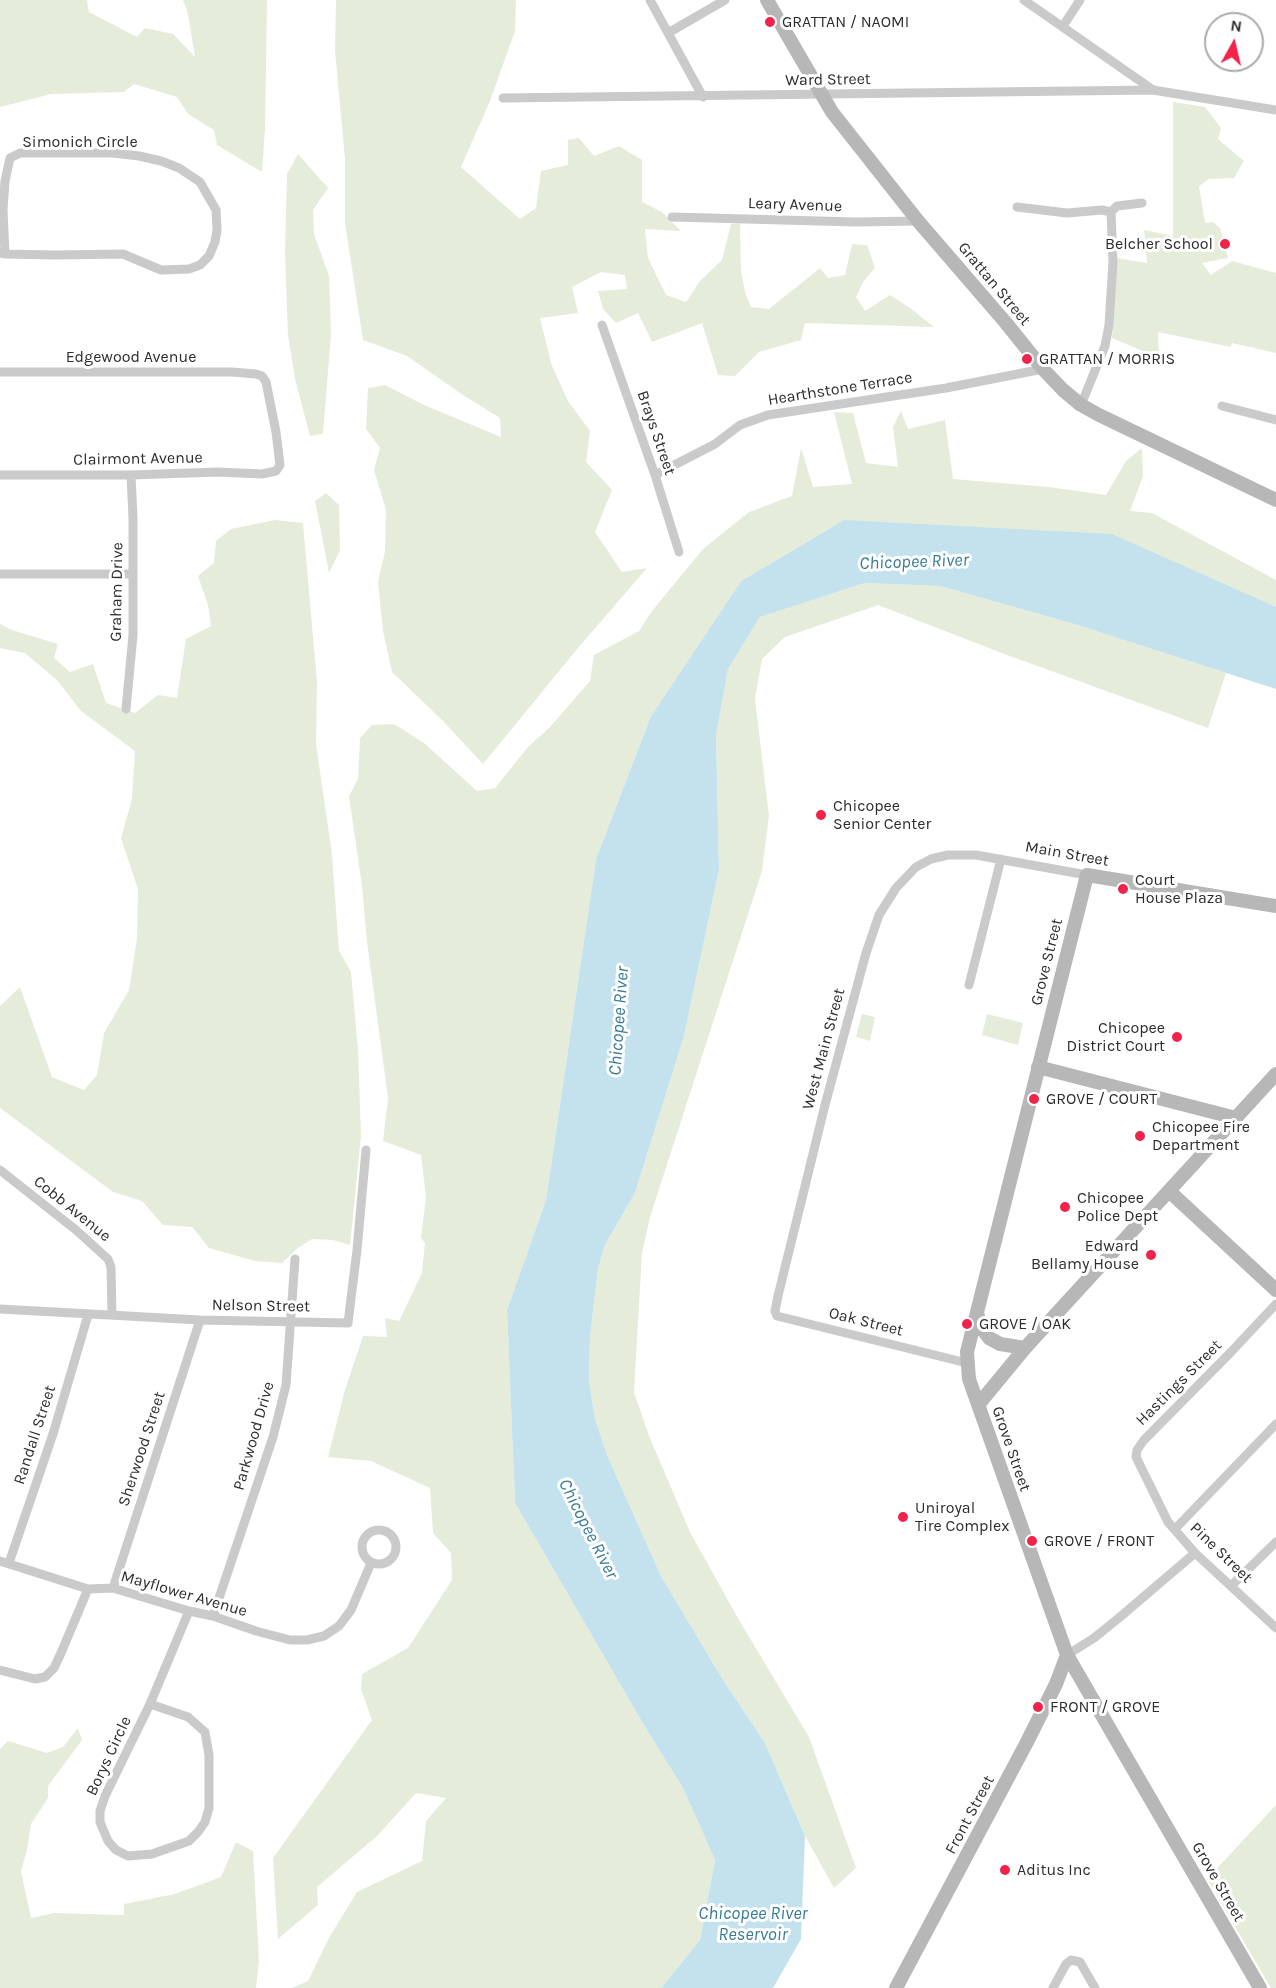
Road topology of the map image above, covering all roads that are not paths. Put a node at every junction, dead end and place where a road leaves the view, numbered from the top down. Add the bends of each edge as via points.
1 (650, 0) edge
2 (725, 0) edge
3 (767, 0) edge
4 (1024, 0) edge
5 (1080, 0) edge
6 (1063, 26) junction
7 (668, 33) junction
8 (1153, 90) junction
9 (821, 94) junction
10 (703, 97) junction
11 (503, 98) dead end
12 (1276, 110) edge
13 (1142, 203) dead end
14 (1017, 207) dead end
15 (1111, 212) junction
16 (672, 217) dead end
17 (918, 221) junction
18 (3, 254) edge
19 (602, 325) dead end
20 (1043, 369) junction
21 (0, 372) edge
22 (1081, 405) junction
23 (1222, 406) dead end
24 (1276, 420) edge
25 (276, 471) joint
26 (0, 475) edge
27 (131, 475) junction
28 (655, 476) junction
29 (1276, 500) edge
30 (679, 552) dead end
31 (0, 574) edge
32 (132, 574) junction
33 (126, 709) dead end
34 (959, 854) joint
35 (1001, 859) junction
36 (1087, 875) junction
37 (1276, 906) edge
38 (969, 985) dead end
39 (1038, 1067) junction
40 (1276, 1074) edge
41 (1236, 1118) junction
42 (366, 1150) dead end
43 (0, 1170) edge
44 (1169, 1191) junction
45 (295, 1259) dead end
46 (1276, 1290) edge
47 (778, 1296) joint
48 (1276, 1304) edge
49 (0, 1309) edge
50 (976, 1310) junction
51 (88, 1315) junction
52 (112, 1316) junction
53 (200, 1320) junction
54 (290, 1321) junction
55 (1025, 1348) junction
56 (967, 1363) junction
57 (978, 1405) junction
58 (1276, 1424) edge
59 (1154, 1493) joint
60 (1175, 1530) junction
61 (1276, 1542) edge
62 (1196, 1553) junction
63 (4, 1562) edge
64 (371, 1563) dead end
65 (1232, 1586) junction
66 (113, 1588) junction
67 (88, 1589) junction
68 (189, 1611) junction
69 (213, 1616) junction
70 (1276, 1628) edge
71 (1067, 1655) junction
72 (0, 1670) edge
73 (150, 1704) junction
74 (896, 1988) edge
75 (1053, 1988) edge
76 (1095, 1988) edge
77 (1260, 1988) edge

1 - 7 street
2 - 7 street
3 - 9 main road, Grattan Street
4 - 6 street
5 - 6 street
6 - 8 street
7 - 10 street
8 - 9 street, Ward Street
8 - 12 street, Ward Street
9 - 10 street, Ward Street
9 - 17 main road, Grattan Street
10 - 11 street, Ward Street
13 - 15 street via 1117,206
14 - 15 street via 1067,213
15 - 22 street via 1109,325 1105,346
16 - 17 street, Leary Avenue
17 - 20 main road, Grattan Street
18 - 18 street, Simonich Circle via 5,181 10,158 20,153 113,153 161,161 200,182 216,210 215,242 204,261 189,269 161,270 123,254
19 - 28 street, Brays Street
20 - 22 main road, Grattan Street
20 - 28 street, Hearthstone Terrace via 768,415 740,425 715,444
21 - 25 street, Edgewood Avenue via 232,372 262,376 276,432 280,465
22 - 29 main road, Grattan Street
23 - 24 street
25 - 27 street, Clairmont Avenue
26 - 27 street, Clairmont Avenue
27 - 32 street, Graham Drive
28 - 30 street, Brays Street
31 - 32 street
32 - 33 street, Graham Drive via 133,636
34 - 35 street, Main Street
34 - 47 street, West Main Street via 931,859 909,873 874,927
35 - 36 street, Main Street
35 - 38 street
36 - 37 main road, Main Street
36 - 39 main road, Grove Street
39 - 41 main road
39 - 50 main road, Grove Street
40 - 41 main road
41 - 44 main road
42 - 54 street, Nelson Street via 348,1323
43 - 52 street, Cobb Avenue via 108,1260
44 - 46 main road
44 - 55 main road
45 - 54 street, Parkwood Drive
47 - 56 street, Oak Street via 777,1316
48 - 59 street, Hastings Street via 1137,1450 1136,1457
49 - 51 street, Nelson Street
50 - 55 main road via 989,1338
50 - 56 main road, Grove Street
51 - 52 street, Nelson Street
51 - 63 street, Randall Street via 53,1434
52 - 53 street, Nelson Street
53 - 54 street, Nelson Street
53 - 66 street, Sherwood Street
54 - 69 street, Parkwood Drive via 286,1385 273,1437
55 - 57 main road
56 - 57 main road, Grove Street
57 - 71 main road, Grove Street
58 - 60 street
59 - 60 street, Pine Street
60 - 62 street, Pine Street
61 - 65 street
62 - 65 street, Pine Street
62 - 71 street via 1115,1621
63 - 67 street, Mayflower Avenue
64 - 69 street, Mayflower Avenue via 351,1610 339,1626 324,1636 290,1640
65 - 70 street, Pine Street
66 - 67 street, Mayflower Avenue
66 - 68 street, Mayflower Avenue
67 - 72 street via 58,1661 45,1677 35,1679
68 - 69 street, Mayflower Avenue
68 - 73 street, Borys Circle
71 - 74 main road, Front Street via 1027,1742
71 - 77 main road, Grove Street
73 - 73 street, Borys Circle via 188,1717 205,1732 209,1808 205,1822 189,1841 152,1854 128,1856 108,1841 100,1811
75 - 76 street via 1066,1964 1074,1960 1080,1962

